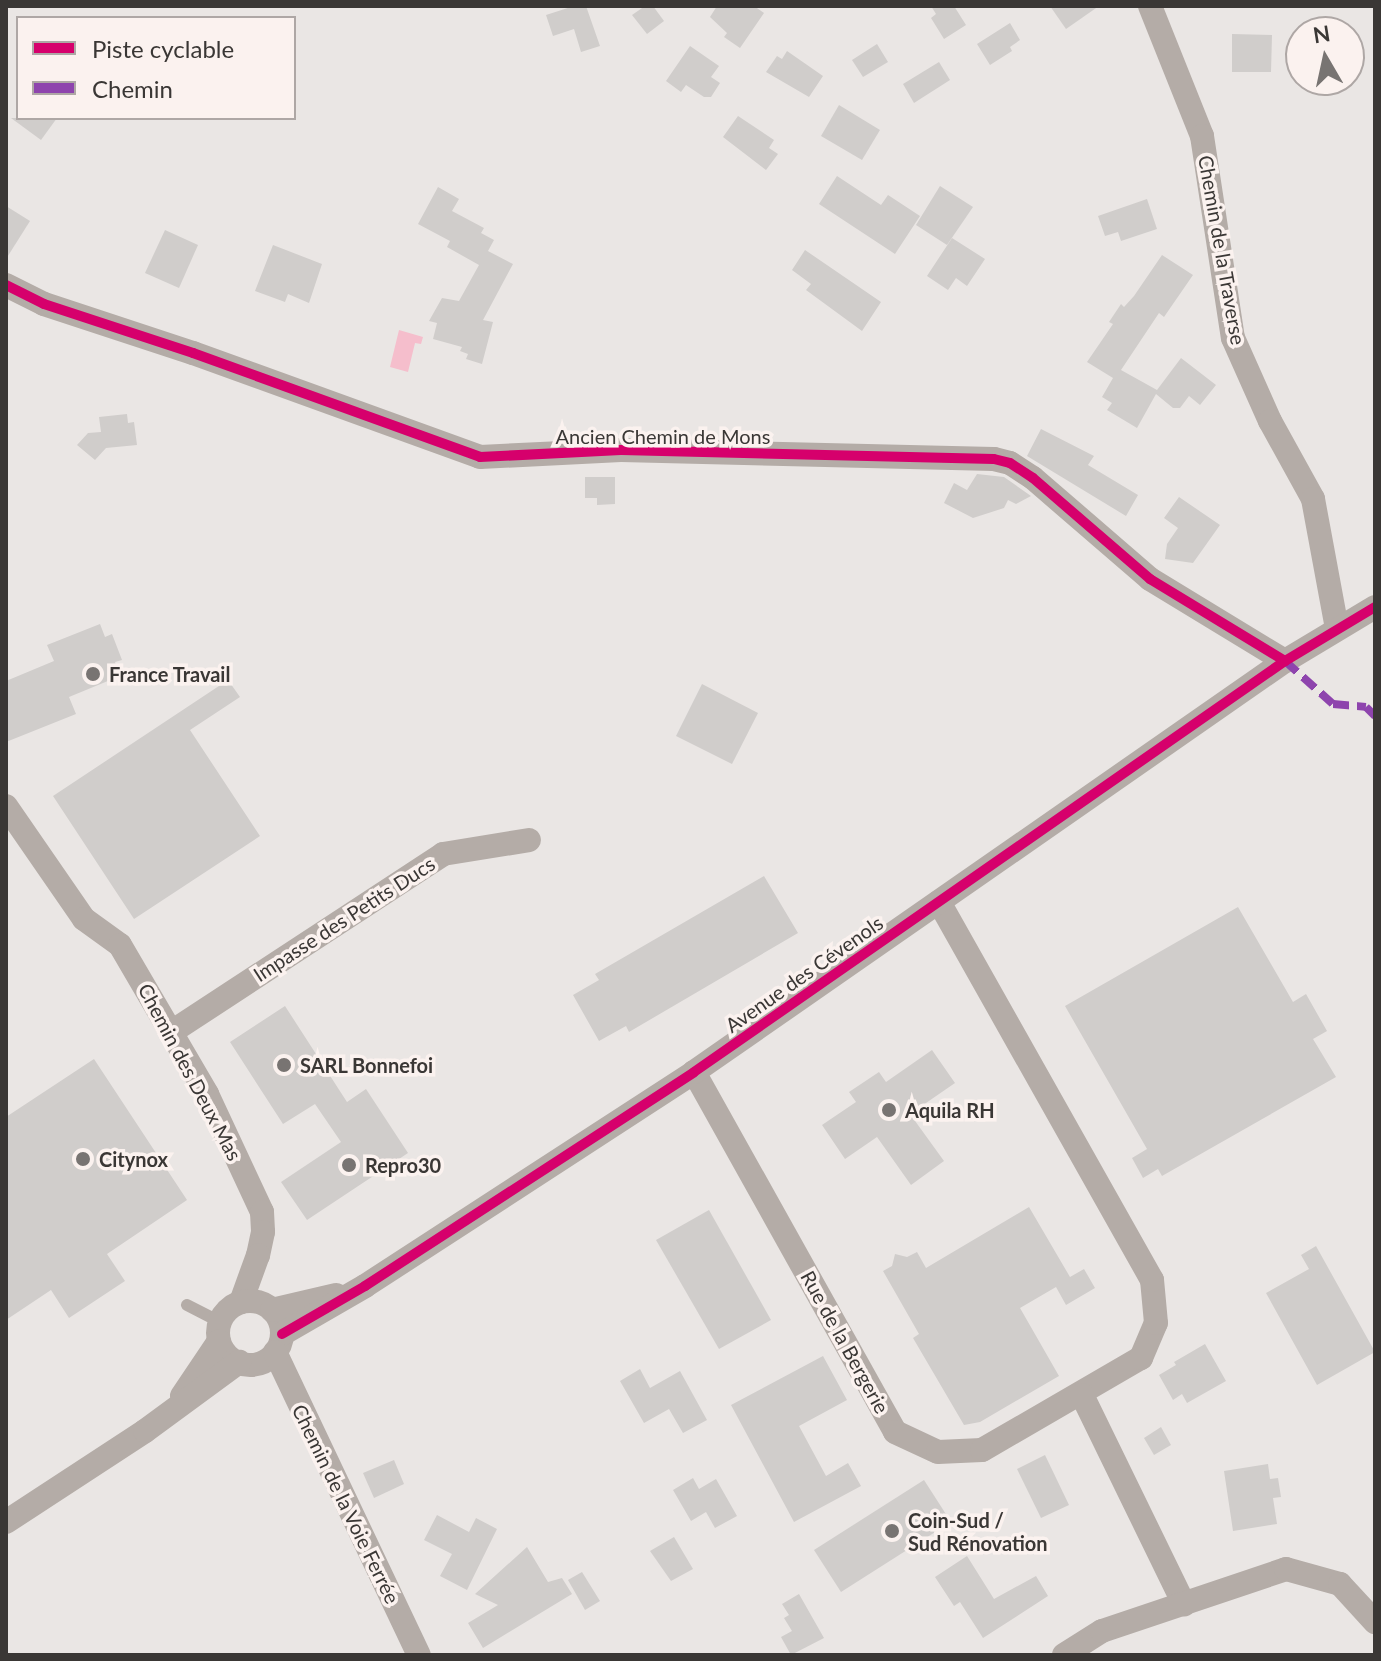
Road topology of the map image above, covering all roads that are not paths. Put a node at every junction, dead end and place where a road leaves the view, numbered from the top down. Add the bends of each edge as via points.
1 (1150, 6) edge
2 (6, 285) edge
3 (1375, 607) edge
4 (1337, 629) junction
5 (1285, 661) junction
6 (6, 806) edge
7 (14, 837) edge
8 (529, 840) dead end
9 (939, 902) junction
10 (173, 1031) junction
11 (694, 1072) junction
12 (365, 1286) junction
13 (187, 1305) dead end
14 (258, 1305) junction
15 (219, 1332) junction
16 (278, 1343) junction
17 (239, 1362) junction
18 (1082, 1395) junction
19 (175, 1406) junction
20 (6, 1522) edge
21 (1184, 1604) junction
22 (1375, 1622) edge
23 (419, 1655) edge
24 (1064, 1655) edge

1 - 4 street, Chemin de la Traverse via 1202,136 1233,338 1313,499
2 - 5 street, Ancien Chemin de Mons via 44,304 480,457 621,450 1010,463 1150,579
3 - 4 street, Avenue des Cévenols
4 - 5 street, Avenue des Cévenols
5 - 9 street, Avenue des Cévenols
6 - 7 street, Chemin des Deux Mas
7 - 10 street, Chemin des Deux Mas via 84,919 120,945
8 - 10 street, Impasse des Petits Ducs via 443,854
9 - 11 street, Avenue des Cévenols
9 - 18 street, Rue de la Bergerie via 1152,1280 1156,1323 1141,1358
10 - 14 street, Chemin des Deux Mas via 262,1212
11 - 12 street, Avenue des Cévenols
11 - 18 street, Rue de la Bergerie via 895,1432 938,1452 982,1450
12 - 14 street, Avenue des Cévenols
12 - 16 street, Avenue des Cévenols
13 - 15 lane
14 - 15 street via 225,1313
14 - 16 street
15 - 17 street via 230,1358
15 - 19 street
16 - 17 street via 259,1363
16 - 23 street, Chemin de la Voie Ferrée
17 - 19 street
18 - 21 street
19 - 20 street
21 - 22 street via 1286,1569 1340,1584
21 - 24 street via 1102,1631

